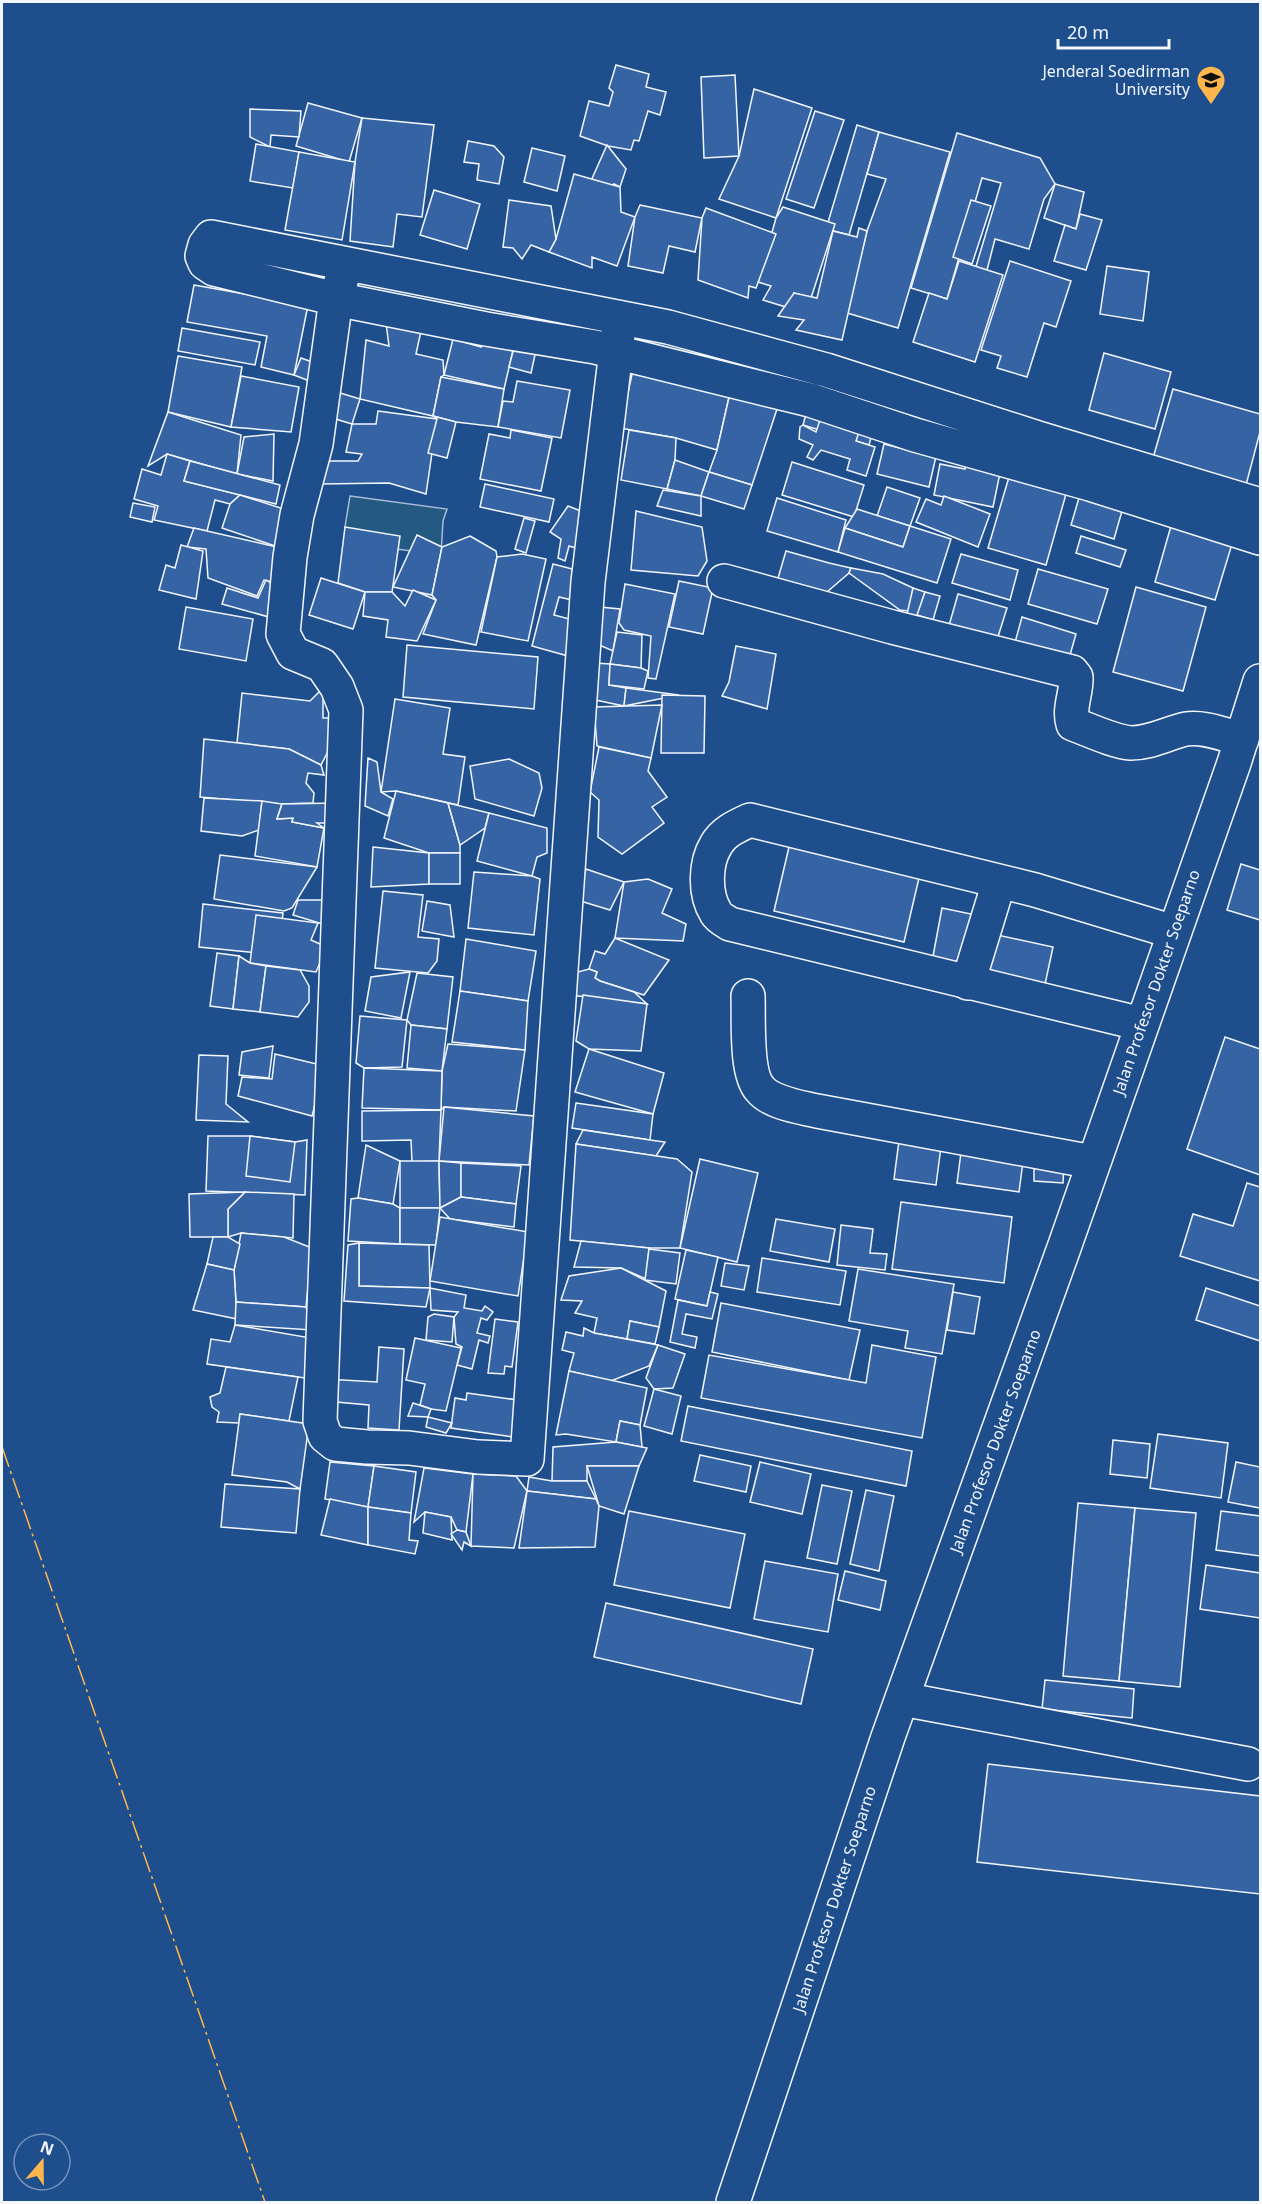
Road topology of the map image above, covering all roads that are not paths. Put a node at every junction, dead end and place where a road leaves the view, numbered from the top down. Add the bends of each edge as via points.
1 (346, 264) junction
2 (440, 283) junction
3 (336, 299) junction
4 (434, 318) junction
5 (620, 318) junction
6 (615, 351) junction
7 (826, 370) junction
8 (818, 402) junction
9 (1031, 452) junction
10 (1260, 505) edge
11 (1260, 538) edge
12 (724, 581) dead end
13 (1260, 681) edge
14 (1242, 739) junction
15 (999, 882) junction
16 (1174, 932) junction
17 (968, 983) junction
18 (748, 996) dead end
19 (1142, 1024) junction
20 (1093, 1162) junction
21 (902, 1699) junction
22 (1248, 1764) dead end
23 (733, 2202) edge

1 - 2 street
1 - 3 street
1 - 3 street via 212,237 205,245 202,256 214,269
2 - 4 street
2 - 5 street
3 - 4 street
3 - 6 street via 316,444 297,515 283,634 293,653 322,665 346,710 320,1421 326,1436 335,1444 527,1459 588,582
4 - 6 street
5 - 6 street
5 - 7 street via 668,327
6 - 8 street
7 - 8 street
7 - 9 street
8 - 9 street via 915,435
9 - 10 street
9 - 11 street via 1090,484
12 - 14 street via 1072,672 1077,686 1071,714 1073,724 1099,734 1131,743 1200,729
13 - 14 street, Jalan Profesor Dokter Soeparno
14 - 16 street, Jalan Profesor Dokter Soeparno
15 - 16 street
15 - 17 street
15 - 17 street via 750,820 734,827 717,843 710,860 710,898 717,915 730,924
16 - 19 street, Jalan Profesor Dokter Soeparno
17 - 19 street
18 - 20 street via 750,1066 759,1089 781,1102
19 - 20 street, Jalan Profesor Dokter Soeparno
20 - 21 street, Jalan Profesor Dokter Soeparno
21 - 22 street
21 - 23 street, Jalan Profesor Dokter Soeparno

